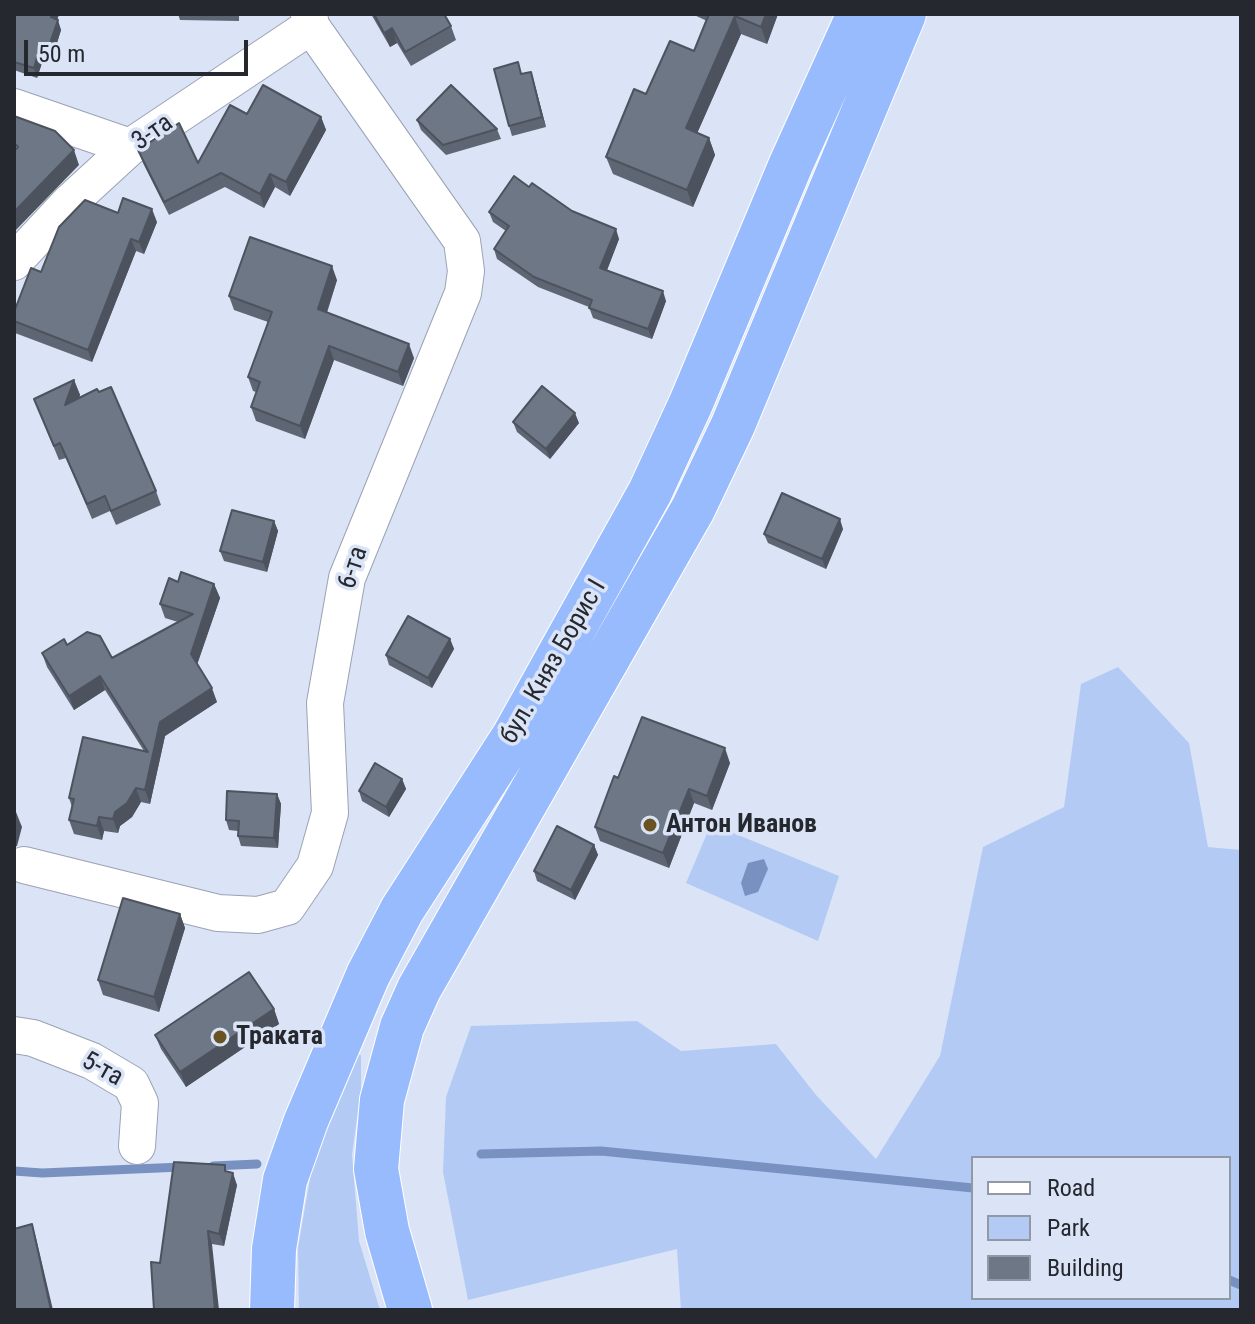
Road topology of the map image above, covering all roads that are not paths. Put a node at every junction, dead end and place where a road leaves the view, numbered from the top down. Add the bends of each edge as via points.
1 (859, 14) edge
2 (904, 14) edge
3 (310, 20) edge
4 (14, 107) edge
5 (130, 147) junction
6 (14, 262) edge
7 (24, 865) dead end
8 (14, 1035) edge
9 (137, 1146) dead end
10 (272, 1310) edge
11 (410, 1310) edge

1 - 10 highway, бул. Княз Борис I via 650,492 514,736 402,910 363,987 285,1180 274,1249
2 - 11 highway, бул. Княз Борис I via 693,509 402,1027 382,1100 376,1169
3 - 5 street, 3-та
3 - 7 street, 6-та via 462,241 466,271 463,293 347,578 325,703 330,813 315,866 287,907 258,915 218,913
4 - 5 street
5 - 6 street, 3-та
8 - 9 street, 5-та via 92,1061 131,1084 140,1103

